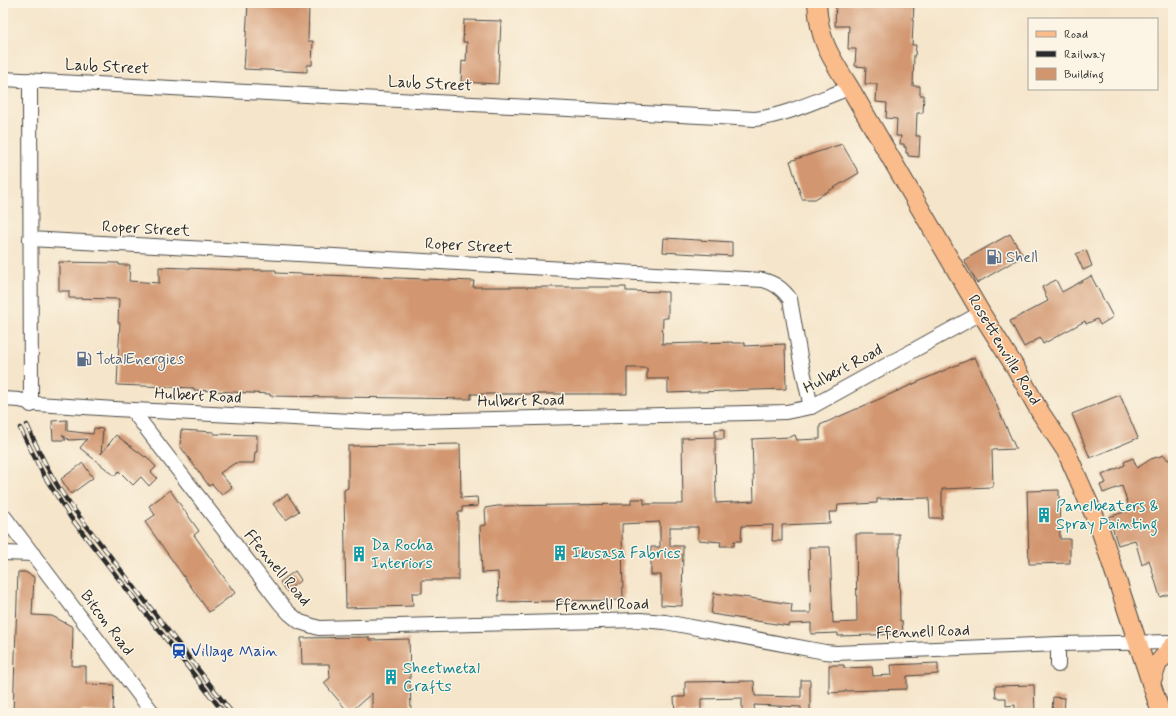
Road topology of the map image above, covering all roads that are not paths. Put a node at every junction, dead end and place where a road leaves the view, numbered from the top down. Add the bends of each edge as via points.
1 (817, 3) edge
2 (3, 79) edge
3 (30, 80) junction
4 (850, 88) junction
5 (30, 239) junction
6 (981, 313) junction
7 (3, 399) edge
8 (33, 404) junction
9 (3, 406) edge
10 (811, 407) junction
11 (132, 410) junction
12 (3, 515) edge
13 (3, 553) edge
14 (33, 554) junction
15 (1136, 642) junction
16 (1173, 642) edge
17 (1058, 644) junction
18 (1173, 646) edge
19 (1058, 665) dead end
20 (1151, 683) junction
21 (153, 713) edge
22 (1161, 713) edge

1 - 4 main road, Rosettenville Road via 822,37
2 - 3 street, Laub Street
3 - 4 street, Laub Street via 755,119 770,117
3 - 5 street
4 - 6 main road, Rosettenville Road
5 - 8 street
5 - 10 street, Roper Street via 763,280 771,282 790,299
6 - 10 street, Hulbert Road
6 - 15 main road, Rosettenville Road via 1066,451 1099,526
7 - 8 street, Hulbert Road
8 - 9 street, Hulbert Road
8 - 11 street, Hulbert Road
10 - 11 street, Hulbert Road via 786,412 371,422
11 - 17 street, Ffennell Road via 280,603 300,622 319,628 640,620 665,622 825,652
12 - 14 street, Bitcon Road
13 - 14 street
14 - 21 street, Bitcon Road
15 - 16 street, Ffennell Road
15 - 17 street, Ffennell Road
15 - 20 main road, Rosettenville Road
17 - 19 street
18 - 20 main road via 1158,663
20 - 22 main road, Rosettenville Road

